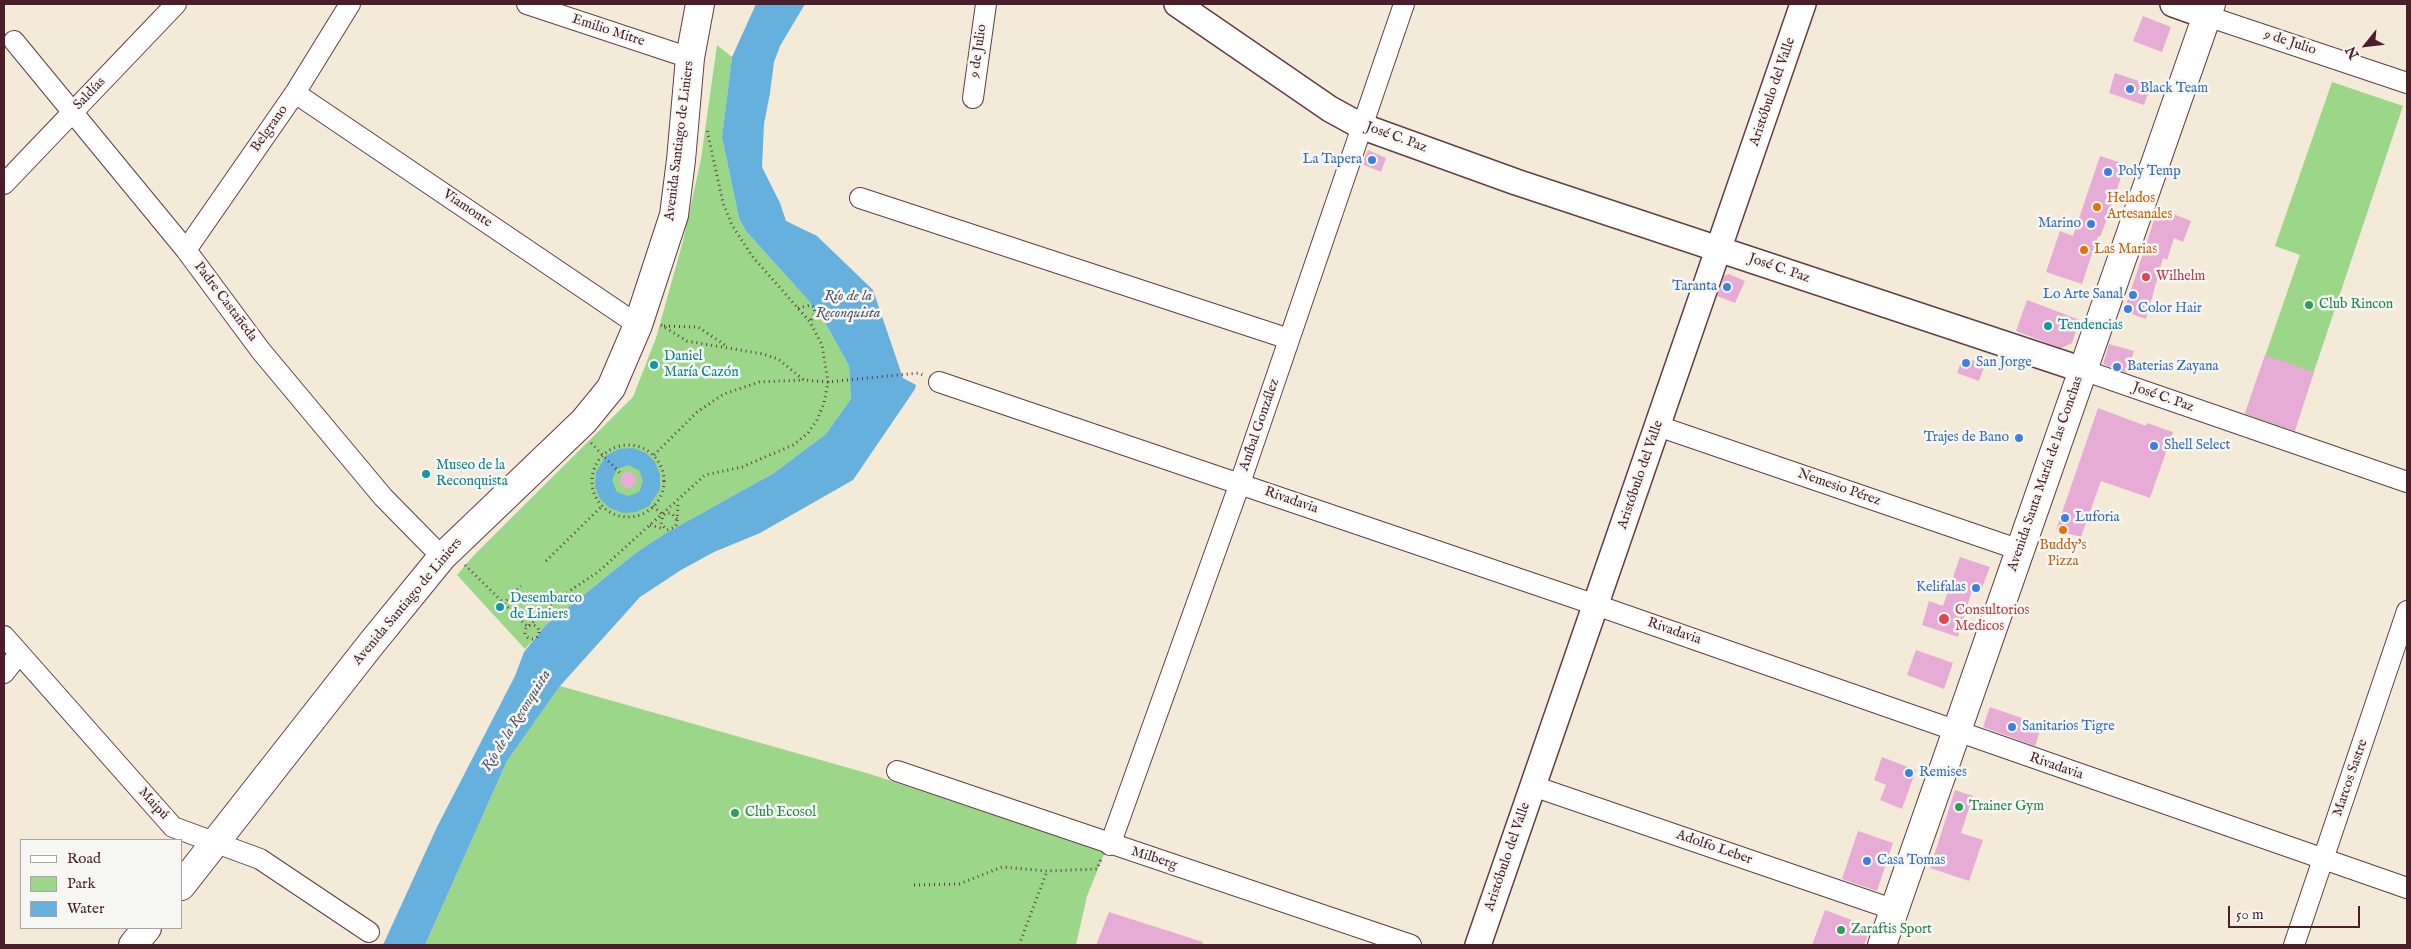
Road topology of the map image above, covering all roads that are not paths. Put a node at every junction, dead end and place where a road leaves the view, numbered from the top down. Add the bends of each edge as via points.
1 (176, 4) edge
2 (350, 4) edge
3 (527, 4) edge
4 (700, 4) edge
5 (986, 4) edge
6 (1177, 4) edge
7 (1404, 4) edge
8 (1803, 4) edge
9 (2173, 4) edge
10 (2209, 10) edge
11 (14, 41) dead end
12 (690, 58) junction
13 (2407, 83) edge
14 (295, 93) junction
15 (973, 98) dead end
16 (73, 112) junction
17 (1361, 126) junction
18 (4, 184) edge
19 (860, 198) dead end
20 (1719, 248) junction
21 (186, 250) junction
22 (651, 325) junction
23 (1289, 339) junction
24 (2083, 370) junction
25 (939, 382) dead end
26 (1658, 426) junction
27 (2407, 482) edge
28 (1240, 483) junction
29 (450, 548) junction
30 (2020, 550) junction
31 (1596, 605) junction
32 (2407, 610) edge
33 (4, 636) edge
34 (20, 654) junction
35 (4, 673) edge
36 (1958, 733) junction
37 (897, 771) dead end
38 (1533, 786) junction
39 (217, 843) junction
40 (1110, 844) junction
41 (2324, 860) junction
42 (182, 885) edge
43 (2407, 888) edge
44 (1895, 910) junction
45 (146, 929) edge
46 (369, 932) dead end
47 (133, 945) edge
48 (1411, 945) edge
49 (1478, 945) edge
50 (1882, 945) edge
51 (2294, 945) edge

1 - 16 street, Saldías
2 - 14 street, Belgrano
3 - 12 street, Emilio Mitre
4 - 12 main road, Avenida Santiago de Liniers
5 - 15 street, 9 de Julio
6 - 17 street, José C. Paz via 1330,109
7 - 17 street, Aníbal González
8 - 20 street, Aristóbulo del Valle
9 - 10 street, 9 de Julio
10 - 13 street, 9 de Julio
10 - 24 main road, Avenida Santa María de las Conchas
11 - 16 street, Padre Castañeda
12 - 22 main road, Avenida Santiago de Liniers via 674,215
14 - 21 street, Belgrano
14 - 22 street, Viamonte
16 - 18 street, Saldías
16 - 21 street, Padre Castañeda
17 - 20 street, José C. Paz via 1516,182
17 - 23 street, Aníbal González
19 - 23 street
20 - 24 street, José C. Paz
20 - 26 street, Aristóbulo del Valle
21 - 29 street, Padre Castañeda via 261,351 382,497
22 - 29 main road, Avenida Santiago de Liniers via 600,404
23 - 28 street, Aníbal González
24 - 27 street, José C. Paz
24 - 30 main road, Avenida Santa María de las Conchas
25 - 28 street, Rivadavia
26 - 30 street, Nemesio Pérez
26 - 31 street, Aristóbulo del Valle
28 - 31 street, Rivadavia
28 - 40 street, Aníbal González
29 - 39 main road, Avenida Santiago de Liniers
30 - 36 main road, Avenida Santa María de las Conchas
31 - 36 street, Rivadavia
31 - 38 street, Aristóbulo del Valle
32 - 41 street, Marcos Sastre
33 - 34 street, Maipú
34 - 35 street
34 - 39 street, Maipú via 173,827
36 - 41 street, Rivadavia
36 - 44 main road, Avenida Santa María de las Conchas
37 - 40 street, Milberg
38 - 44 street, Adolfo Leber
38 - 49 street, Aristóbulo del Valle
39 - 42 main road, Avenida Santiago de Liniers
39 - 46 street, Maipú via 260,859
40 - 48 street, Milberg
41 - 43 street, Rivadavia
41 - 51 street, Marcos Sastre
44 - 50 main road, Avenida Santa María de las Conchas
45 - 47 main road

